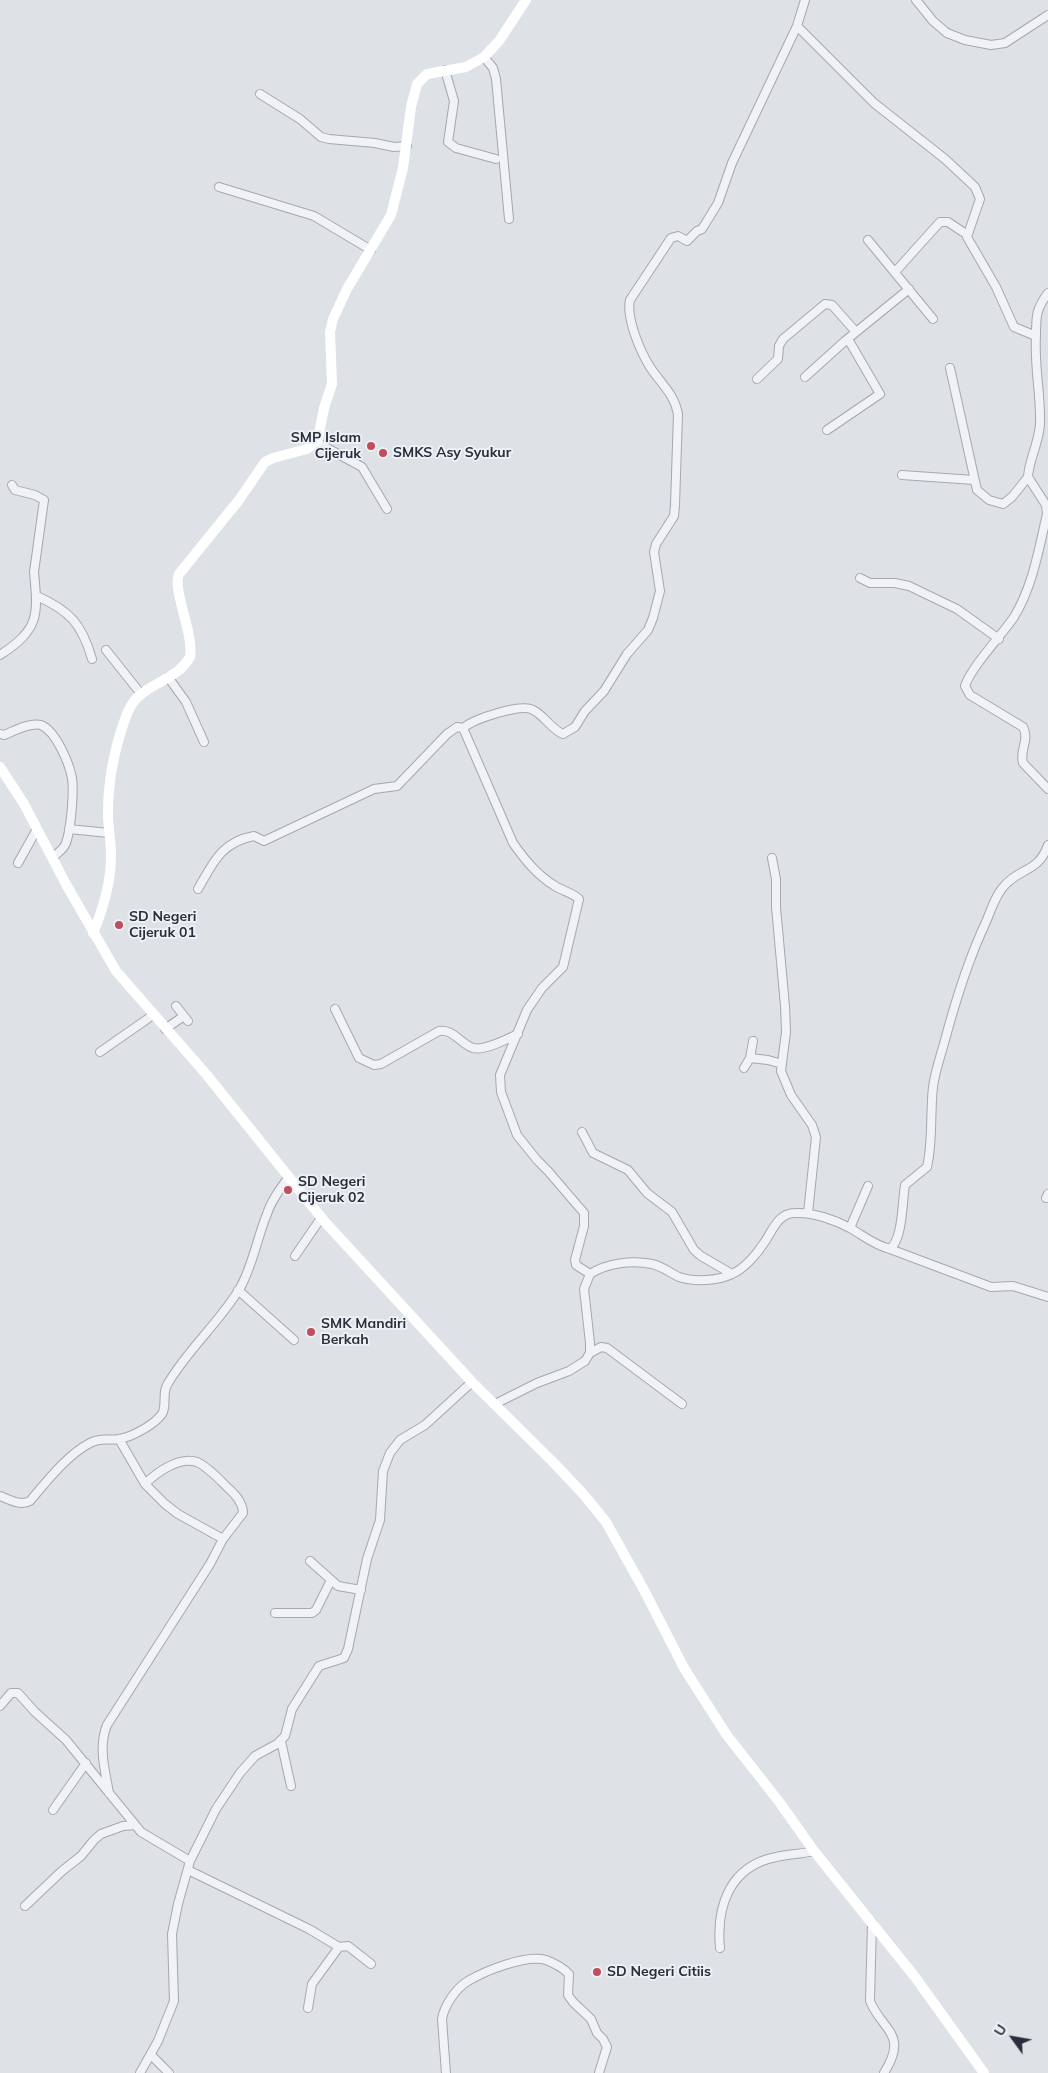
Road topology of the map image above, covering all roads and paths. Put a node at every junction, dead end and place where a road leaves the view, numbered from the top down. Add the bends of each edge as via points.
1 (526, 0) edge
2 (805, 0) edge
3 (916, 0) edge
4 (1048, 15) edge
5 (797, 26) junction
6 (484, 57) junction
7 (445, 70) junction
8 (260, 94) dead end
9 (407, 146) junction
10 (496, 158) dead end
11 (219, 187) dead end
12 (509, 219) dead end
13 (966, 234) junction
14 (868, 240) dead end
15 (371, 250) junction
16 (895, 272) junction
17 (909, 290) junction
18 (1048, 293) edge
19 (933, 319) dead end
20 (856, 332) junction
21 (1036, 336) junction
22 (848, 339) junction
23 (950, 368) dead end
24 (805, 377) dead end
25 (757, 378) dead end
26 (827, 430) dead end
27 (316, 442) junction
28 (902, 475) dead end
29 (1028, 477) junction
30 (974, 480) junction
31 (12, 486) dead end
32 (387, 509) dead end
33 (860, 578) dead end
34 (37, 596) junction
35 (998, 639) junction
36 (106, 650) dead end
37 (0, 655) edge
38 (92, 659) dead end
39 (172, 675) junction
40 (141, 694) junction
41 (463, 728) junction
42 (0, 734) edge
43 (204, 742) dead end
44 (0, 768) edge
45 (1048, 789) edge
46 (37, 829) junction
47 (69, 829) junction
48 (110, 833) junction
49 (1048, 845) edge
50 (53, 857) junction
51 (772, 858) dead end
52 (18, 863) dead end
53 (198, 889) dead end
54 (93, 933) junction
55 (176, 1006) dead end
56 (335, 1009) dead end
57 (153, 1016) junction
58 (165, 1029) junction
59 (518, 1034) junction
60 (753, 1041) dead end
61 (100, 1052) dead end
62 (750, 1058) junction
63 (782, 1064) junction
64 (744, 1068) dead end
65 (582, 1132) dead end
66 (288, 1178) junction
67 (868, 1186) dead end
68 (808, 1213) junction
69 (321, 1218) junction
70 (850, 1228) junction
71 (890, 1249) junction
72 (295, 1256) dead end
73 (590, 1274) junction
74 (732, 1274) junction
75 (238, 1290) junction
76 (1048, 1297) edge
77 (294, 1340) dead end
78 (590, 1353) junction
79 (472, 1382) junction
80 (495, 1404) junction
81 (682, 1404) dead end
82 (119, 1439) junction
83 (145, 1484) junction
84 (0, 1496) edge
85 (223, 1539) junction
86 (310, 1561) dead end
87 (331, 1580) junction
88 (354, 1590) junction
89 (275, 1613) dead end
90 (0, 1706) edge
91 (281, 1741) junction
92 (86, 1763) junction
93 (291, 1786) dead end
94 (109, 1793) junction
95 (53, 1810) dead end
96 (135, 1825) junction
97 (814, 1851) junction
98 (190, 1861) junction
99 (188, 1870) junction
100 (25, 1906) dead end
101 (872, 1924) junction
102 (339, 1947) junction
103 (720, 1948) dead end
104 (370, 1964) dead end
105 (308, 2008) dead end
106 (151, 2054) junction
107 (140, 2073) edge
108 (168, 2073) edge
109 (446, 2073) edge
110 (599, 2073) edge
111 (884, 2073) edge
112 (984, 2073) edge

1 - 6 main road via 499,41
2 - 5 street
3 - 4 street via 947,33 986,44 1006,43
5 - 13 street via 874,103 975,186 980,199
5 - 41 street via 749,123 718,203 708,220 687,241 678,236 671,238 628,308 640,346 650,367 670,393 678,414 675,510 654,552 660,590 648,630 570,732 557,732 529,708 478,720
6 - 7 main road via 466,67
6 - 12 street via 496,79
7 - 9 main road via 427,74 417,84
7 - 10 street via 454,102 448,142 456,148
8 - 9 street via 300,119 320,137 375,142 394,148
9 - 15 main road via 391,215
11 - 15 street via 314,216
13 - 16 street via 948,222 940,222
13 - 21 street via 1014,327
14 - 16 street
15 - 27 main road via 332,319 332,384
16 - 17 street
17 - 19 street
17 - 20 street
18 - 21 street via 1038,308
20 - 22 street
20 - 25 street via 832,305 825,304 783,339 778,359
21 - 29 street via 1040,424
22 - 24 street
22 - 26 street via 880,394
23 - 30 street
27 - 32 street via 362,467
27 - 39 main road via 307,449 265,462 239,500 179,574 177,584 191,648 190,657
28 - 30 street
29 - 30 street via 1003,504 989,500 977,490
29 - 35 street via 1046,506 1047,514 1027,589 1015,616
31 - 34 street via 44,500 34,572
33 - 35 street via 870,583 909,586 957,609
34 - 37 street via 34,620 20,640
34 - 38 street via 56,605 76,621 86,638
35 - 45 street via 966,686 970,695 1023,727 1027,740 1021,758 1023,763
36 - 40 street
39 - 40 main road
39 - 43 street
40 - 48 main road via 127,714 114,758 108,805
41 - 53 street via 447,734 397,786 374,790 264,841 254,836 220,851
41 - 59 street via 513,843 532,869 579,899 563,967 534,998
42 - 47 street via 35,724 46,728 56,740 71,776
44 - 46 main road
46 - 50 main road
46 - 52 street
47 - 48 street
47 - 50 street via 65,846
48 - 54 main road via 108,890
49 - 71 street via 1036,865 1016,876 1002,889 970,956 936,1074 927,1167 905,1186 897,1241
50 - 54 main road
51 - 63 street via 786,1006
54 - 57 main road via 116,971
55 - 58 street via 186,1019
56 - 59 street via 360,1058 374,1065 439,1031 446,1031 475,1048 491,1046
57 - 58 main road
57 - 61 street
58 - 66 main road via 206,1074
59 - 73 street via 500,1075 501,1092 518,1135 584,1213 575,1260
60 - 62 street
62 - 63 street
62 - 64 street
63 - 68 street via 782,1076 791,1095 815,1132
65 - 74 street via 593,1153 628,1170 647,1193 672,1212 694,1250
66 - 69 main road
66 - 75 street via 269,1208 248,1272
67 - 70 street
68 - 70 street
68 - 74 street via 786,1214 758,1250
69 - 72 street
69 - 79 main road
70 - 71 street via 871,1243
71 - 76 street via 991,1288 1013,1286
73 - 74 street via 604,1266 642,1262 687,1279 714,1279
73 - 78 street via 584,1288
75 - 77 street
75 - 82 street via 169,1382 163,1397 162,1414 150,1424
78 - 80 street via 577,1367
78 - 81 street via 601,1347 607,1348
79 - 80 main road
79 - 88 street via 425,1425 400,1440 387,1458 383,1471 380,1520
80 - 97 main road via 572,1483 611,1530 694,1684 726,1734
82 - 83 street
82 - 84 street via 98,1440 87,1445 25,1503
83 - 85 street via 178,1514
83 - 85 street via 158,1471 189,1461 197,1462 233,1493 243,1509
85 - 94 street via 107,1725 102,1750
86 - 87 street
87 - 88 street via 338,1586
87 - 89 street via 312,1613
88 - 91 street via 348,1649 344,1658 320,1666 298,1698
90 - 92 street via 10,1693 18,1693
91 - 93 street
91 - 98 street via 255,1756 240,1773 216,1809
92 - 94 street
92 - 95 street
94 - 96 street
96 - 98 street via 141,1832
96 - 100 street via 101,1834
97 - 101 main road
97 - 103 street via 776,1857 741,1874 721,1908
98 - 99 street
99 - 102 street
99 - 106 street via 172,1934 174,2001
101 - 111 street via 870,2000 891,2031 894,2045
101 - 112 main road
102 - 104 street via 348,1946
102 - 105 street via 312,1984
106 - 107 street
106 - 108 street
109 - 110 street via 442,2019 449,2002 466,1982 520,1960 544,1960 569,1974 568,1995 591,2019 607,2047

